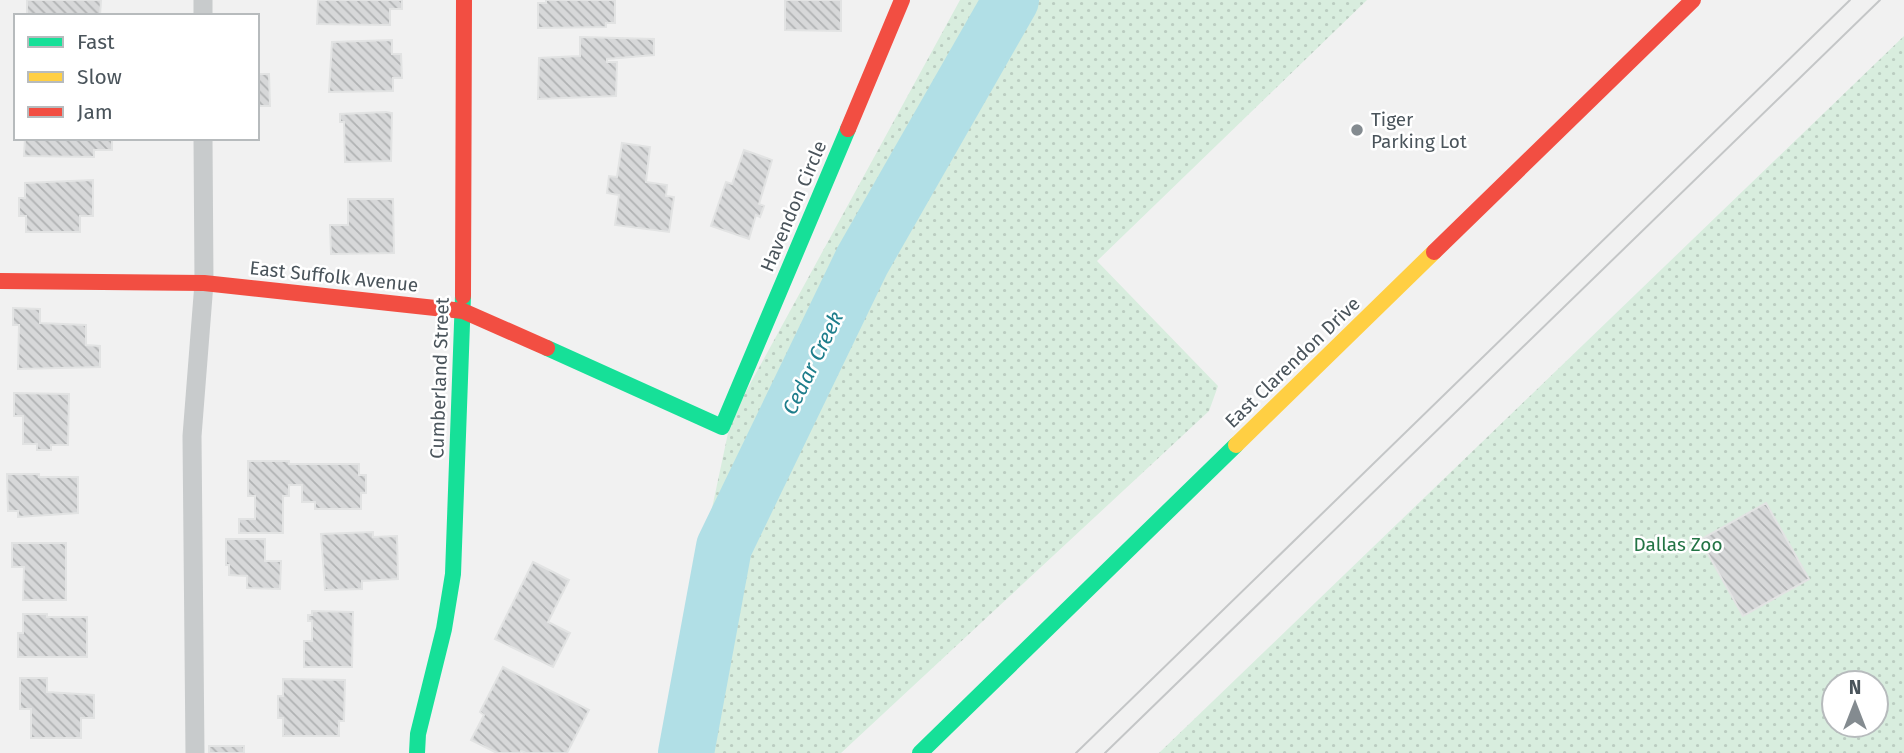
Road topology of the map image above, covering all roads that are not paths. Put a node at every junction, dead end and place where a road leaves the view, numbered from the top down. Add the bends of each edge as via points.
1 (464, 0) edge
2 (902, 0) edge
3 (1693, 0) edge
4 (203, 140) edge
5 (0, 281) edge
6 (204, 283) junction
7 (463, 311) junction
8 (722, 428) joint
9 (195, 753) edge
10 (417, 753) edge
11 (920, 753) edge

1 - 7 street, Cumberland Street
2 - 8 street, Havendon Circle
3 - 11 street, East Clarendon Drive
4 - 6 lane
5 - 6 street, East Suffolk Avenue
6 - 7 street, East Suffolk Avenue
6 - 9 lane via 192,436
7 - 8 street, East Suffolk Avenue
7 - 10 street, Cumberland Street via 453,574

